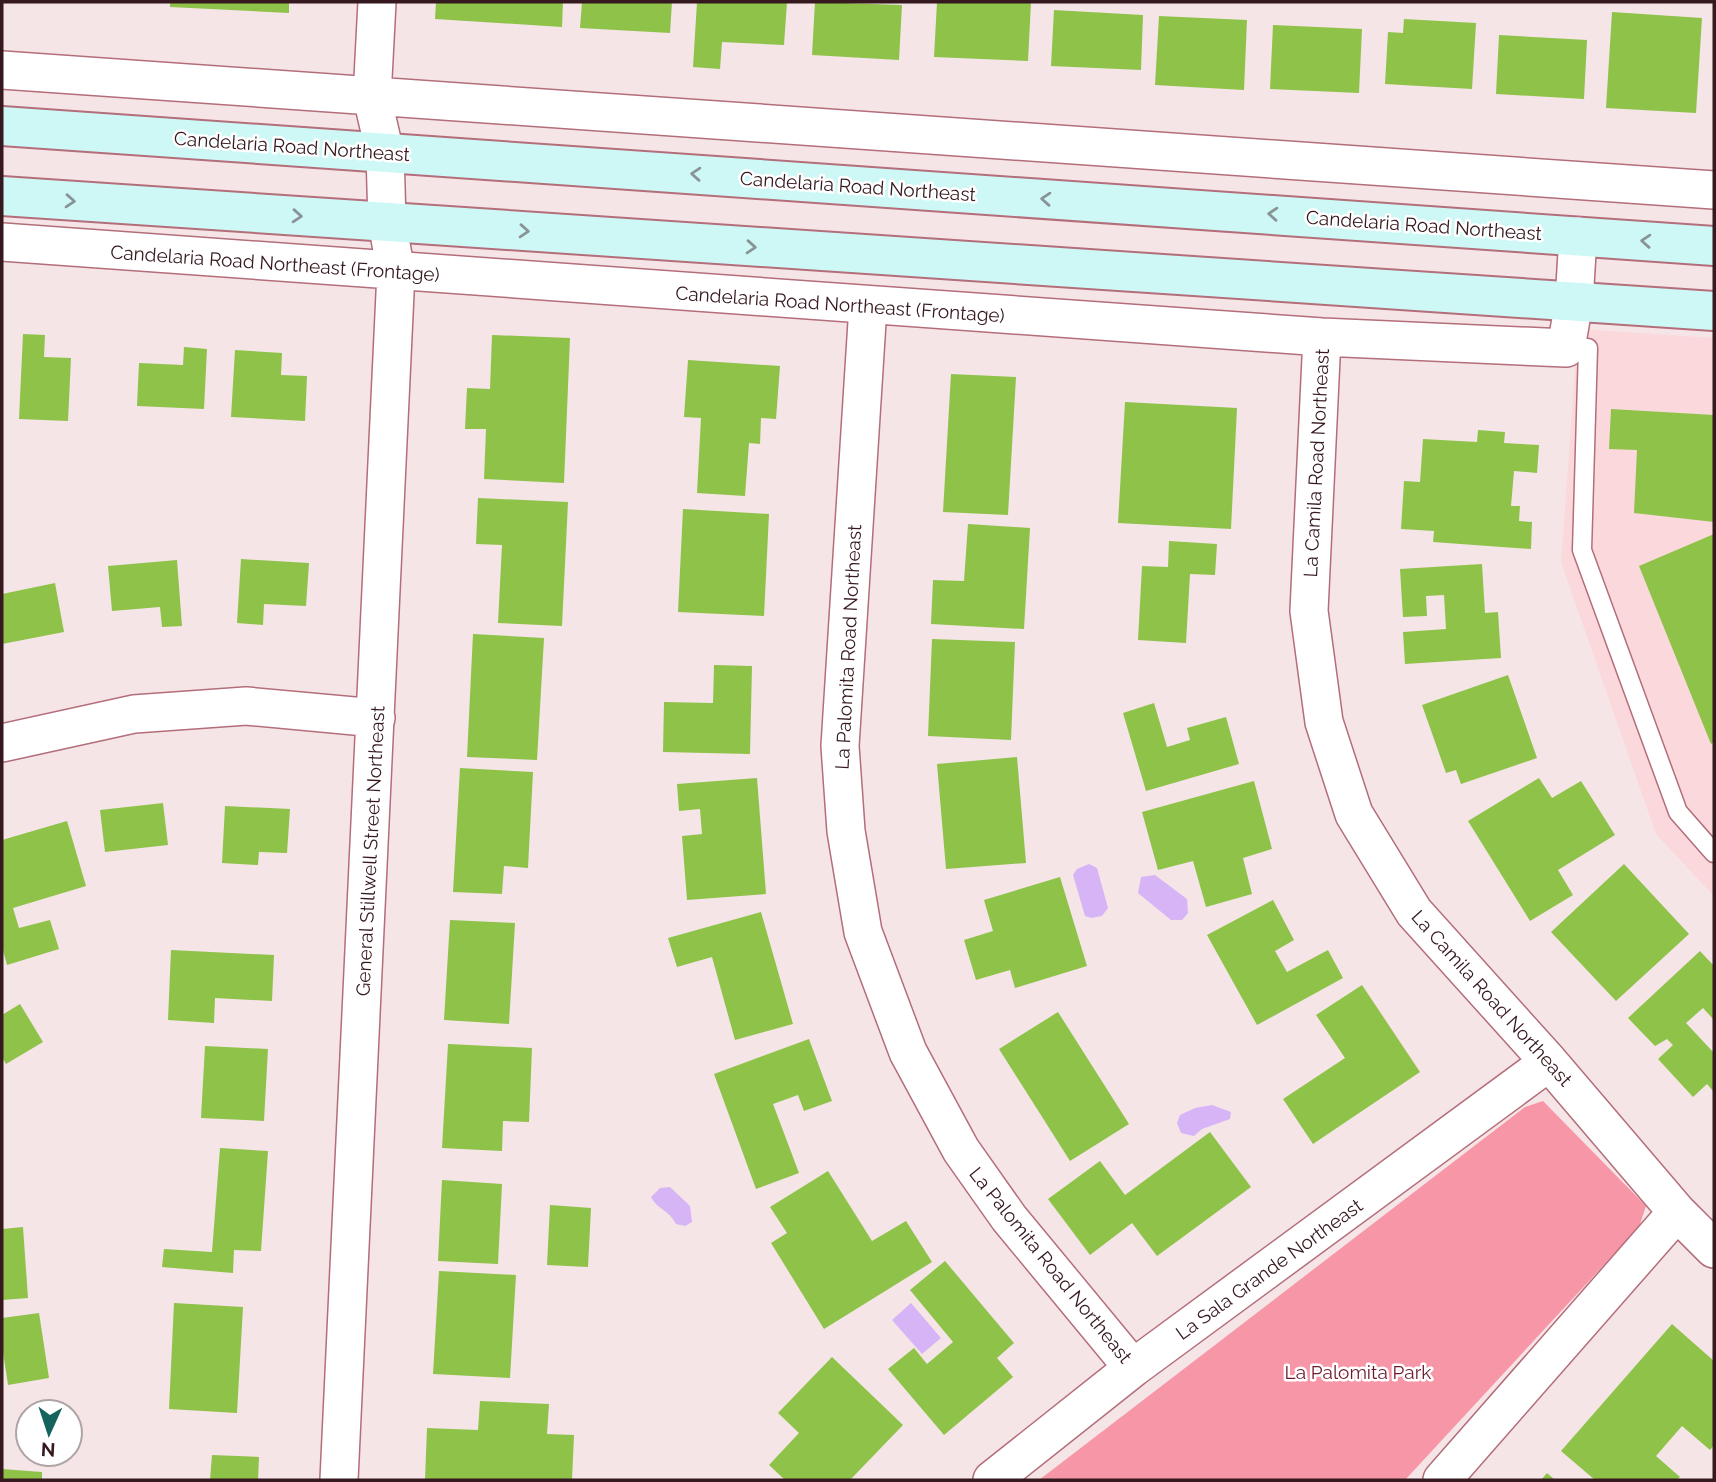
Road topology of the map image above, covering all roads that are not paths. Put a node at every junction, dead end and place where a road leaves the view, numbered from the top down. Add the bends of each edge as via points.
1 (377, 2) edge
2 (2, 70) edge
3 (372, 97) junction
4 (2, 126) edge
5 (385, 153) junction
6 (1714, 190) edge
7 (2, 196) edge
8 (387, 222) junction
9 (1578, 236) junction
10 (2, 242) edge
11 (1714, 246) edge
12 (396, 272) junction
13 (1574, 302) junction
14 (867, 306) junction
15 (1714, 311) edge
16 (1322, 337) junction
17 (1566, 348) junction
18 (376, 718) junction
19 (2, 743) edge
20 (1714, 853) edge
21 (1549, 1062) junction
22 (1677, 1212) junction
23 (1714, 1250) edge
24 (1133, 1368) junction
25 (340, 1480) edge
26 (992, 1480) edge
27 (1442, 1480) edge

1 - 3 street, General Stillwell Street Northeast
2 - 3 street
3 - 5 street, General Stillwell Street Northeast
3 - 6 street
4 - 5 main road, Candelaria Road Northeast
5 - 8 street, General Stillwell Street Northeast
9 -> 5 main road, Candelaria Road Northeast
7 -> 8 main road
8 - 12 street, General Stillwell Street Northeast
8 -> 13 main road
11 -> 9 main road, Candelaria Road Northeast
9 - 13 street
10 - 12 street, Candelaria Road Northeast (Frontage)
12 - 14 street, Candelaria Road Northeast (Frontage)
12 - 18 street, General Stillwell Street Northeast
13 - 15 main road
13 - 17 street
14 - 16 street, Candelaria Road Northeast (Frontage)
14 - 24 street, La Palomita Road Northeast via 840,746 846,831 863,932 908,1052 961,1150 1010,1218
16 - 17 street, Candelaria Road Northeast (Frontage)
16 - 21 street, La Camila Road Northeast via 1309,611 1324,722 1354,814 1414,912
17 - 20 lane via 1588,348 1582,550 1678,812
18 - 19 street via 246,706 134,714
18 - 25 street, General Stillwell Street Northeast
21 - 22 street, La Camila Road Northeast
21 - 24 street, La Sala Grande Northeast
22 - 23 street, La Camila Road Northeast
22 - 27 street
24 - 26 street, La Sala Grande Northeast

